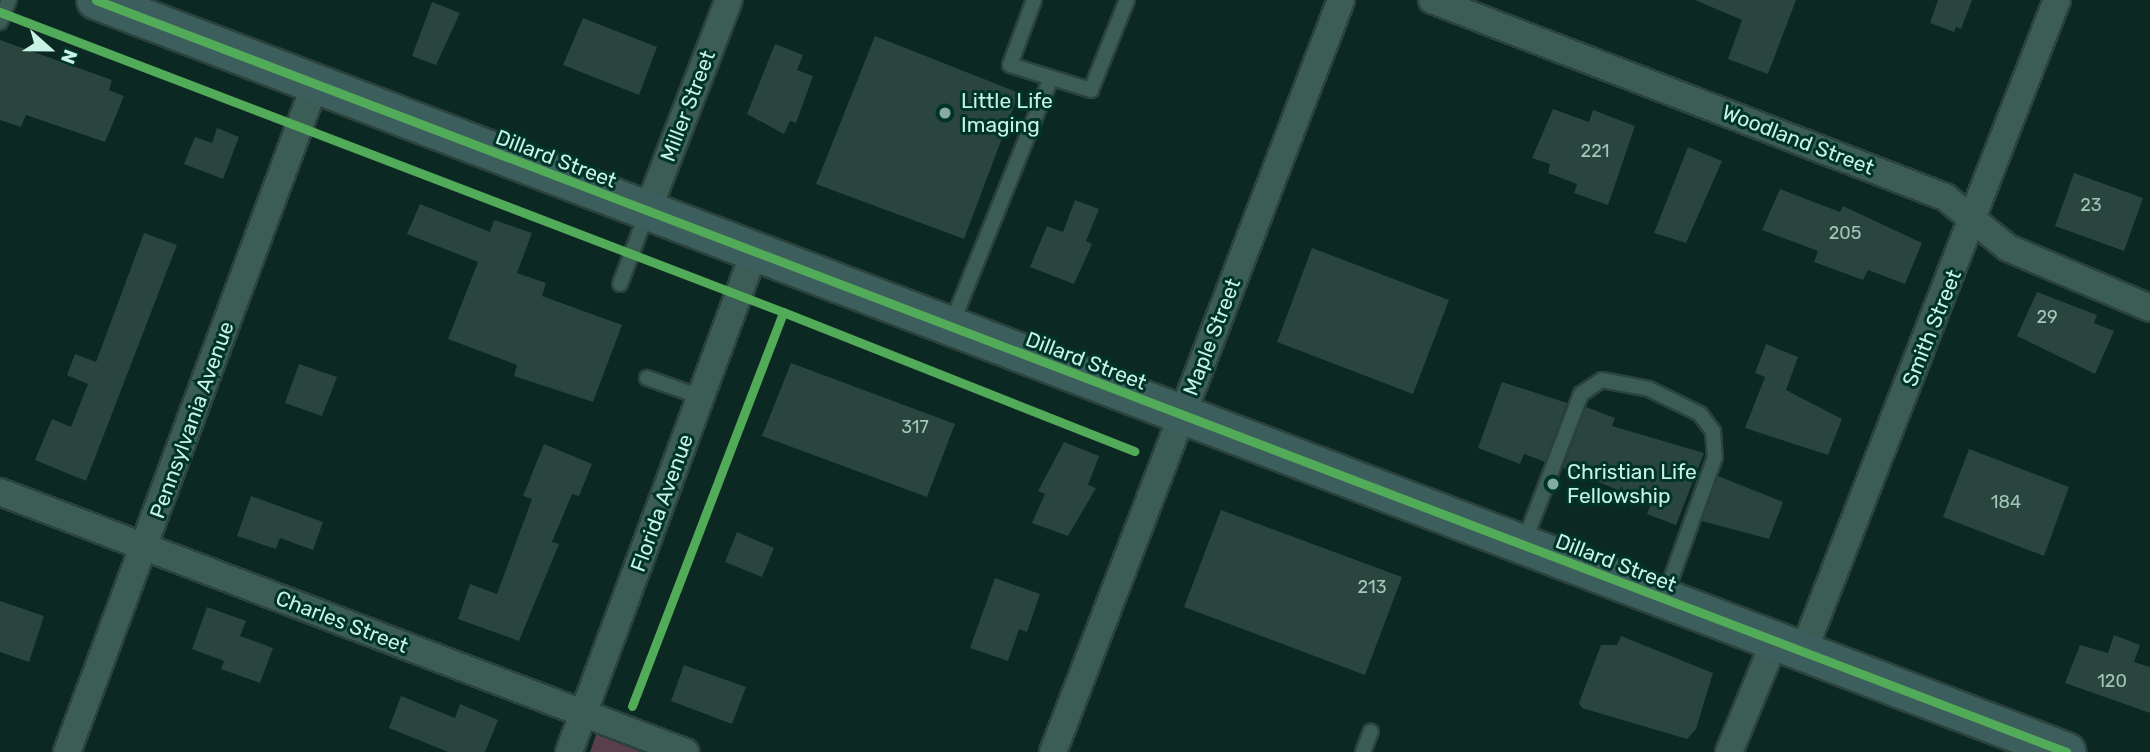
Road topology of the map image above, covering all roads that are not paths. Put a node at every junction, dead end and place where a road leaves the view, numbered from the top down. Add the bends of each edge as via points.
1 (9, 0) edge
2 (729, 0) edge
3 (1034, 0) edge
4 (1128, 0) edge
5 (1341, 0) edge
6 (1432, 0) edge
7 (2057, 0) edge
8 (118, 4) edge
9 (0, 22) edge
10 (1051, 78) junction
11 (314, 87) junction
12 (647, 212) junction
13 (1974, 222) junction
14 (754, 253) junction
15 (620, 285) dead end
16 (2150, 308) edge
17 (950, 328) junction
18 (647, 378) dead end
19 (701, 397) junction
20 (1182, 416) junction
21 (0, 492) edge
22 (1523, 546) junction
23 (146, 547) junction
24 (1663, 600) junction
25 (1788, 649) junction
26 (584, 714) junction
27 (1371, 731) dead end
28 (67, 752) edge
29 (569, 752) edge
30 (685, 752) edge
31 (1053, 752) edge
32 (1363, 752) edge
33 (1729, 752) edge
34 (2066, 752) edge

1 - 9 lane
2 - 12 street, Miller Street
3 - 10 lane via 1010,65
4 - 10 lane via 1091,90
5 - 20 street, Maple Street
6 - 13 street, Woodland Street via 1945,197
7 - 13 street, Smith Street
8 - 11 main road, Dillard Street
10 - 17 lane
11 - 12 main road, Dillard Street
11 - 23 street, Pennsylvania Avenue
12 - 14 main road, Dillard Street
12 - 15 lane
13 - 16 street, Woodland Street via 2008,248
13 - 25 street, Smith Street
14 - 17 main road, Dillard Street
14 - 19 street, Florida Avenue
17 - 20 main road, Dillard Street
18 - 19 lane
19 - 26 street, Florida Avenue
20 - 22 main road, Dillard Street
20 - 31 street, Maple Street
21 - 23 street, Charles Street
22 - 24 main road, Dillard Street
22 - 24 lane via 1581,394 1602,380 1649,389 1700,414 1713,431 1715,457
23 - 26 street, Charles Street
23 - 28 street, Pennsylvania Avenue
24 - 25 main road, Dillard Street
25 - 33 street, Smith Street
25 - 34 main road, Dillard Street
26 - 29 street, Florida Avenue
26 - 30 street, Charles Street
27 - 32 lane

